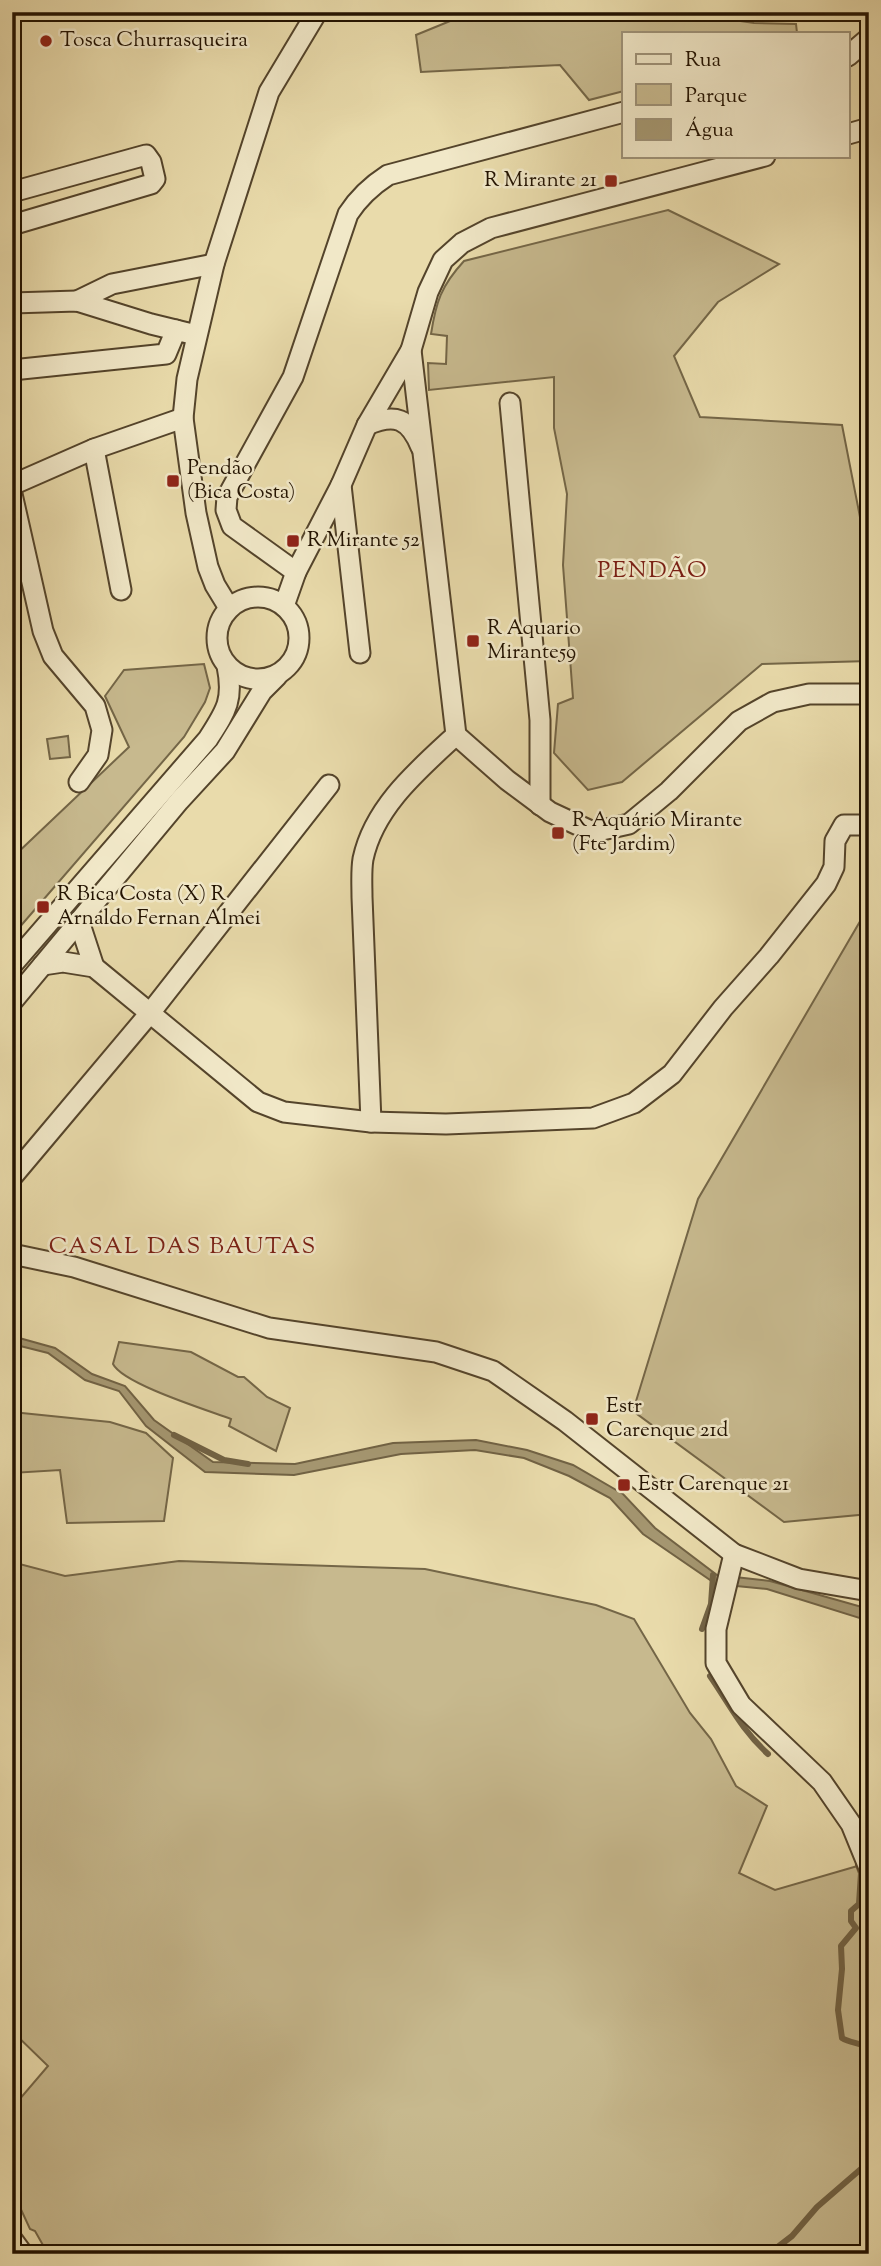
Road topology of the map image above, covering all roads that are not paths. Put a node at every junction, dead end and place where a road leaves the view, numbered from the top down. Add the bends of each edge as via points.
1 (317, 12) edge
2 (332, 12) edge
3 (869, 38) edge
4 (850, 53) edge
5 (622, 114) edge
6 (869, 128) edge
7 (850, 133) edge
8 (254, 144) junction
9 (757, 158) edge
10 (12, 192) edge
11 (12, 225) edge
12 (214, 264) junction
13 (112, 284) junction
14 (77, 301) junction
15 (12, 303) edge
16 (107, 309) junction
17 (176, 330) junction
18 (196, 335) junction
19 (411, 349) junction
20 (12, 370) edge
21 (510, 403) dead end
22 (183, 418) junction
23 (367, 425) junction
24 (94, 449) junction
25 (425, 456) junction
26 (12, 485) edge
27 (341, 485) junction
28 (12, 494) edge
29 (296, 572) junction
30 (121, 590) dead end
31 (284, 606) junction
32 (229, 608) junction
33 (360, 653) dead end
34 (227, 666) junction
35 (276, 676) junction
36 (869, 694) edge
37 (456, 735) junction
38 (79, 782) dead end
39 (330, 785) dead end
40 (540, 805) junction
41 (869, 825) edge
42 (79, 921) junction
43 (43, 964) junction
44 (12, 965) edge
45 (94, 967) junction
46 (12, 1002) edge
47 (150, 1013) junction
48 (372, 1122) junction
49 (12, 1177) edge
50 (12, 1254) edge
51 (731, 1563) junction
52 (869, 1591) edge
53 (869, 1868) edge
54 (12, 2239) edge
55 (23, 2254) edge

1 - 8 street via 269,92
2 - 8 street
3 - 4 street
5 - 29 street via 388,175 356,201 293,377 227,497 232,526
6 - 7 street
8 - 12 street
9 - 19 street via 491,228 462,243 443,260
10 - 11 street via 146,155 155,179 151,184
12 - 13 street
12 - 18 street
13 - 14 street
13 - 16 street via 103,301
14 - 15 street
14 - 16 street
16 - 17 street
17 - 18 street
17 - 20 street via 166,354
18 - 22 street
19 - 23 street
19 - 25 street
21 - 40 street via 540,720
22 - 24 street
22 - 32 street via 208,567
23 - 25 street via 384,417 400,420 415,434
23 - 27 street
24 - 26 street
24 - 30 street
25 - 37 street
27 - 29 street
27 - 33 street
28 - 38 street via 43,631 53,656 95,706 103,730 98,755
29 - 31 street
31 - 32 street via 250,598
31 - 35 street via 293,616 299,643 288,667
32 - 34 street via 218,630 220,654
34 - 35 street via 250,679
34 - 44 street via 230,698 208,739
35 - 42 street via 225,751
36 - 40 street via 809,694 772,702 738,721 629,824 593,832
37 - 40 street
37 - 48 street via 419,769 380,816 363,861
39 - 47 street
41 - 48 street via 844,825 835,841 834,867 826,884 672,1074 634,1103 593,1118
42 - 43 street
42 - 45 street
43 - 45 street
43 - 46 street
45 - 47 street
47 - 48 street via 258,1102 284,1112
47 - 49 street
50 - 51 street via 74,1268 269,1328 436,1352 493,1371 565,1421
51 - 52 street
51 - 53 street via 716,1629 716,1663 741,1705 822,1782 851,1824
54 - 55 street

